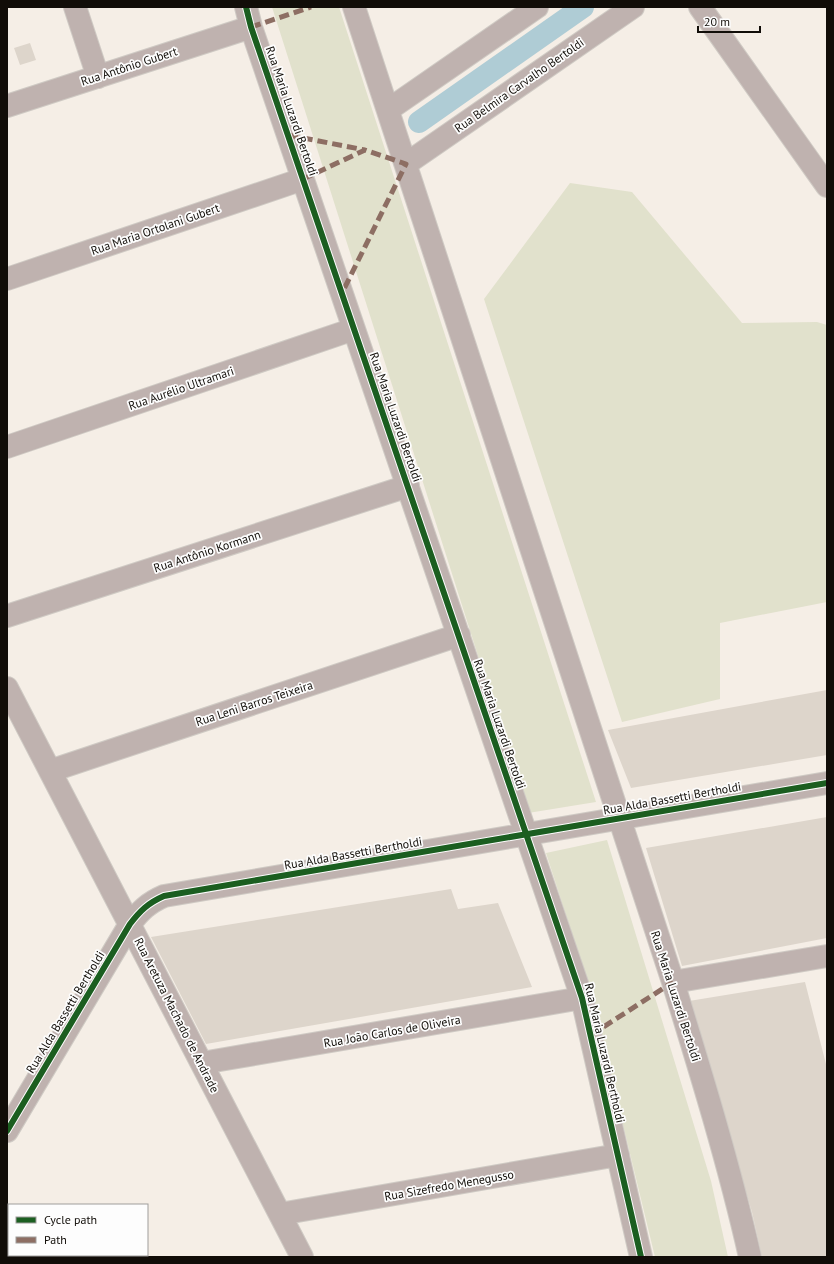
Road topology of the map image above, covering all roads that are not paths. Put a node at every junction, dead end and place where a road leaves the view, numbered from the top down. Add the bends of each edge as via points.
1 (75, 7) edge
2 (354, 7) edge
3 (537, 7) edge
4 (633, 7) edge
5 (700, 7) edge
6 (249, 17) edge
7 (98, 76) junction
8 (7, 106) edge
9 (388, 110) junction
10 (406, 164) junction
11 (303, 179) junction
12 (827, 186) edge
13 (7, 279) edge
14 (354, 329) junction
15 (7, 447) edge
16 (408, 486) junction
17 (7, 616) edge
18 (458, 635) junction
19 (7, 688) edge
20 (50, 771) junction
21 (827, 783) edge
22 (620, 818) junction
23 (526, 834) junction
24 (130, 924) junction
25 (827, 956) edge
26 (673, 982) junction
27 (582, 998) junction
28 (202, 1063) junction
29 (7, 1131) edge
30 (618, 1155) junction
31 (280, 1214) junction
32 (302, 1257) edge
33 (641, 1257) edge
34 (750, 1257) edge

1 - 7 street
2 - 9 street, Rua Maria Luzardi Bertoldi
3 - 9 street
4 - 10 street, Rua Belmira Carvalho Bertoldi
5 - 12 street
6 - 7 street, Rua Antônio Gubert
6 - 11 street, Rua Maria Luzardi Bertoldi
7 - 8 street, Rua Antônio Gubert
9 - 10 street, Rua Maria Luzardi Bertoldi
10 - 22 street, Rua Maria Luzardi Bertoldi
11 - 13 street, Rua Maria Ortolani Gubert
11 - 14 street, Rua Maria Luzardi Bertoldi
14 - 15 street, Rua Aurélio Ultramari
14 - 16 street, Rua Maria Luzardi Bertoldi
16 - 17 street, Rua Antônio Kormann
16 - 18 street, Rua Maria Luzardi Bertoldi
18 - 20 street, Rua Leni Barros Teixeira
18 - 23 street, Rua Maria Luzardi Bertoldi
19 - 20 street, Rua Aretuza Machado de Andrade
20 - 24 street, Rua Aretuza Machado de Andrade
21 - 22 street, Rua Alda Bassetti Bertholdi
22 - 23 street, Rua Alda Bassetti Bertholdi
22 - 26 street, Rua Maria Luzardi Bertoldi
23 - 24 street, Rua Alda Bassetti Bertholdi via 164,896 152,901
23 - 27 street, Rua Maria Luzardi Bertholdi
24 - 28 street, Rua Aretuza Machado de Andrade
24 - 29 street, Rua Alda Bassetti Bertholdi
25 - 26 street
26 - 34 street, Rua Maria Luzardi Bertoldi via 719,1133
27 - 28 street, Rua João Carlos de Oliveira
27 - 30 street, Rua Maria Luzardi Bertholdi
28 - 31 street, Rua Aretuza Machado de Andrade
30 - 31 street, Rua Sizefredo Menegusso
30 - 33 street, Rua Maria Luzardi Bertholdi
31 - 32 street, Rua Aretuza Machado de Andrade

